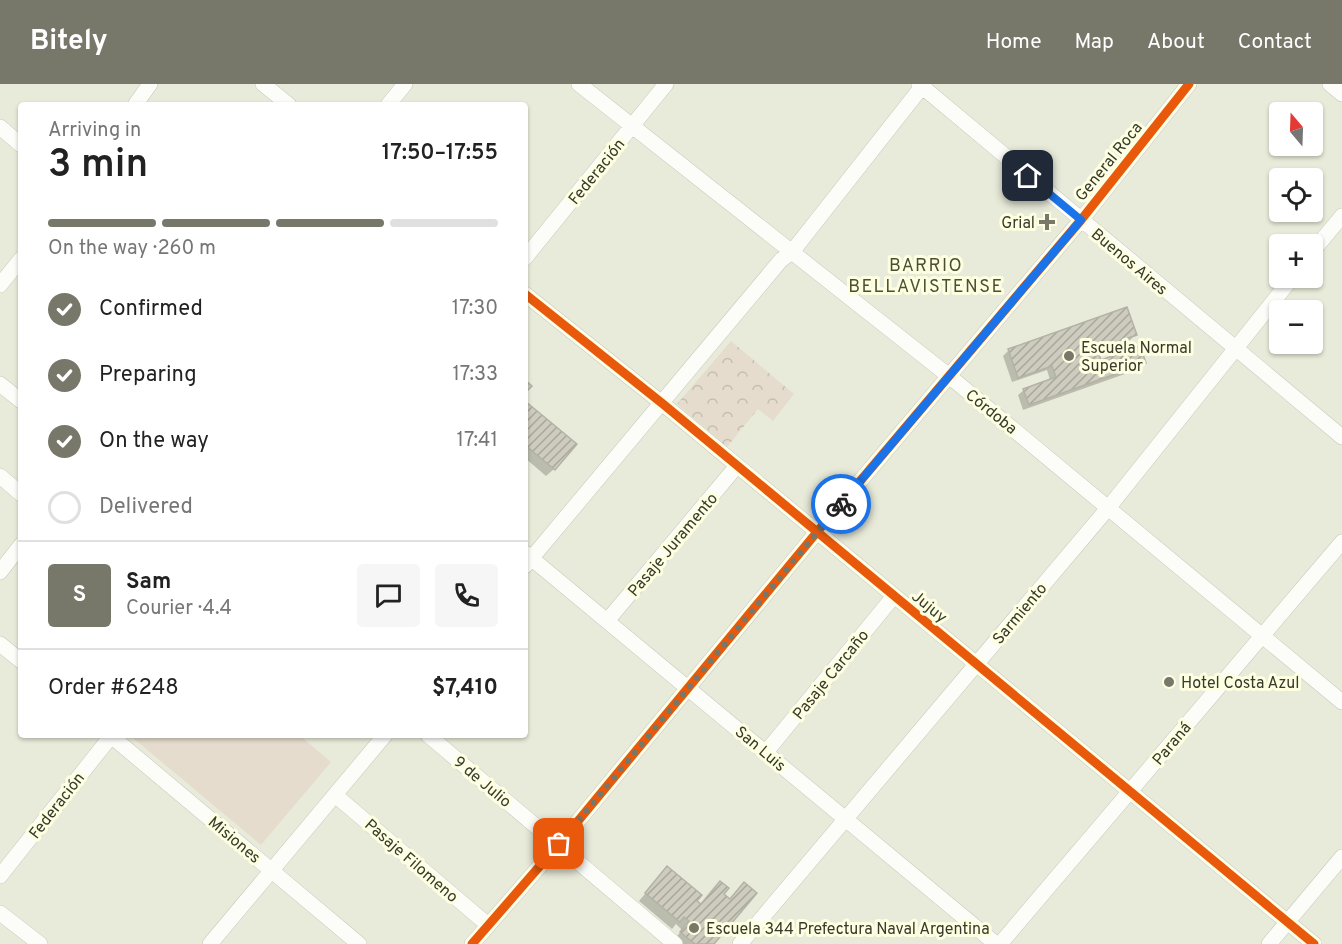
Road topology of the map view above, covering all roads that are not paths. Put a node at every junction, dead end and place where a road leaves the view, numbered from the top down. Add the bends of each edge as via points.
1 (150, 84) edge
2 (263, 84) edge
3 (405, 84) edge
4 (579, 84) edge
5 (666, 84) edge
6 (1189, 84) edge
7 (1330, 84) edge
8 (919, 85) edge
9 (1342, 94) edge
10 (137, 102) edge
11 (285, 102) edge
12 (390, 102) edge
13 (0, 127) edge
14 (632, 128) junction
15 (18, 142) edge
16 (1342, 216) edge
17 (1081, 220) junction
18 (1323, 239) edge
19 (785, 252) junction
20 (528, 254) edge
21 (18, 263) edge
22 (0, 285) edge
23 (1284, 288) edge
24 (528, 296) edge
25 (1235, 348) junction
26 (949, 376) junction
27 (0, 384) edge
28 (18, 399) edge
29 (663, 404) junction
30 (1342, 437) edge
31 (736, 467) junction
32 (0, 477) edge
33 (18, 492) edge
34 (1109, 507) junction
35 (817, 532) junction
36 (1342, 542) edge
37 (18, 549) edge
38 (528, 558) edge
39 (528, 560) edge
40 (0, 572) edge
41 (894, 596) junction
42 (607, 621) junction
43 (1263, 634) junction
44 (0, 644) edge
45 (18, 659) edge
46 (976, 664) junction
47 (690, 688) junction
48 (1342, 702) edge
49 (109, 738) edge
50 (115, 738) edge
51 (382, 738) edge
52 (432, 738) edge
53 (766, 752) junction
54 (1130, 791) junction
55 (335, 795) junction
56 (846, 819) junction
57 (559, 844) junction
58 (1342, 857) edge
59 (271, 870) junction
60 (0, 876) edge
61 (0, 913) edge
62 (1287, 923) junction
63 (488, 925) junction
64 (39, 944) edge
65 (210, 944) edge
66 (359, 944) edge
67 (472, 944) edge
68 (675, 944) edge
69 (740, 944) edge
70 (998, 944) edge
71 (1269, 944) edge
72 (1314, 944) edge

1 - 10 street
2 - 11 street
3 - 12 street
4 - 14 street, Córdoba
5 - 14 street, Federación
6 - 17 street, General Roca
7 - 9 street
8 - 17 street, Buenos Aires
8 - 19 street
13 - 15 street
14 - 19 street, Córdoba
14 - 20 street, Federación
16 - 18 street
17 - 25 street, Buenos Aires
17 - 26 street, General Roca
19 - 26 street, Córdoba
19 - 29 street
21 - 22 street
23 - 25 street, Sarmiento
24 - 29 street, Jujuy
25 - 30 street, Buenos Aires
25 - 34 street, Sarmiento
26 - 34 street, Córdoba
26 - 35 street, General Roca
27 - 28 street
29 - 31 street, Jujuy
29 - 38 street
31 - 35 street, Jujuy
31 - 42 street, Pasaje Juramento
32 - 33 street
34 - 43 street, Córdoba
34 - 46 street, Sarmiento
35 - 41 street, Jujuy
35 - 47 street, General Roca
36 - 43 street, Paraná
37 - 40 street
39 - 42 street, San Luis
41 - 46 street, Jujuy
41 - 53 street, Pasaje Carcaño
42 - 47 street, San Luis
43 - 48 street, Córdoba
43 - 54 street, Paraná
44 - 45 street
46 - 54 street, Jujuy
46 - 56 street, Sarmiento
47 - 53 street, San Luis
47 - 57 street, General Roca
49 - 60 street, Federación
50 - 59 street, Misiones
51 - 55 street
52 - 57 street, 9 de Julio
53 - 56 street, San Luis
54 - 62 street, Jujuy
54 - 70 street, Paraná
55 - 59 street
55 - 63 street, Pasaje Filomeno
56 - 69 street, Sarmiento
56 - 70 street, San Luis
57 - 63 street, General Roca
57 - 68 street, 9 de Julio
58 - 62 street
59 - 65 street
59 - 66 street, Misiones
61 - 64 street
62 - 71 street
62 - 72 street, Jujuy
63 - 67 street, General Roca

